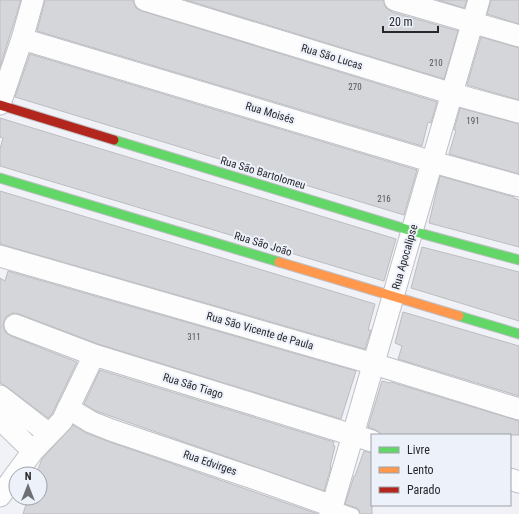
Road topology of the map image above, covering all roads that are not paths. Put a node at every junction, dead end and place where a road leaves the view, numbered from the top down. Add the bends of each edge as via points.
1 (33, 0) edge
2 (145, 0) edge
3 (395, 0) edge
4 (479, 0) edge
5 (473, 23) junction
6 (519, 36) edge
7 (22, 39) junction
8 (453, 94) junction
9 (0, 105) edge
10 (519, 112) edge
11 (433, 162) junction
12 (0, 178) edge
13 (519, 186) edge
14 (412, 231) junction
15 (0, 256) edge
16 (519, 260) edge
17 (394, 296) junction
18 (15, 325) dead end
19 (519, 334) edge
20 (94, 355) junction
21 (374, 364) junction
22 (0, 396) edge
23 (68, 408) junction
24 (519, 409) edge
25 (0, 419) edge
26 (49, 434) junction
27 (362, 438) edge
28 (33, 451) junction
29 (22, 466) edge
30 (8, 485) edge
31 (0, 496) edge
32 (331, 510) edge
33 (354, 514) edge

1 - 7 street
2 - 8 street, Rua São Lucas
3 - 5 street
4 - 5 street, Rua Apocalipse
5 - 6 street
5 - 8 street, Rua Apocalipse
7 - 9 street
7 - 11 street, Rua Moisés
8 - 10 street, Rua São Lucas
8 - 11 street, Rua Apocalipse
9 - 14 street, Rua São Bartolomeu
11 - 13 street, Rua Moisés
11 - 14 street, Rua Apocalipse
12 - 17 street, Rua São João
14 - 16 street, Rua São Bartolomeu
14 - 17 street, Rua Apocalipse
15 - 21 street, Rua São Vicente de Paula
17 - 19 street, Rua São João
17 - 21 street, Rua Apocalipse
18 - 20 street, Rua São Tiago
20 - 23 street
20 - 27 street, Rua São Tiago
21 - 24 street, Rua São Vicente de Paula
21 - 27 street, Rua Apocalipse
22 - 26 street
23 - 26 street via 62,421
23 - 32 street, Rua Edvirges via 111,430 253,478
25 - 28 street
26 - 28 street
27 - 32 street, Rua Apocalipse
28 - 29 street
30 - 31 street
32 - 33 lane, Rua Edvirges

